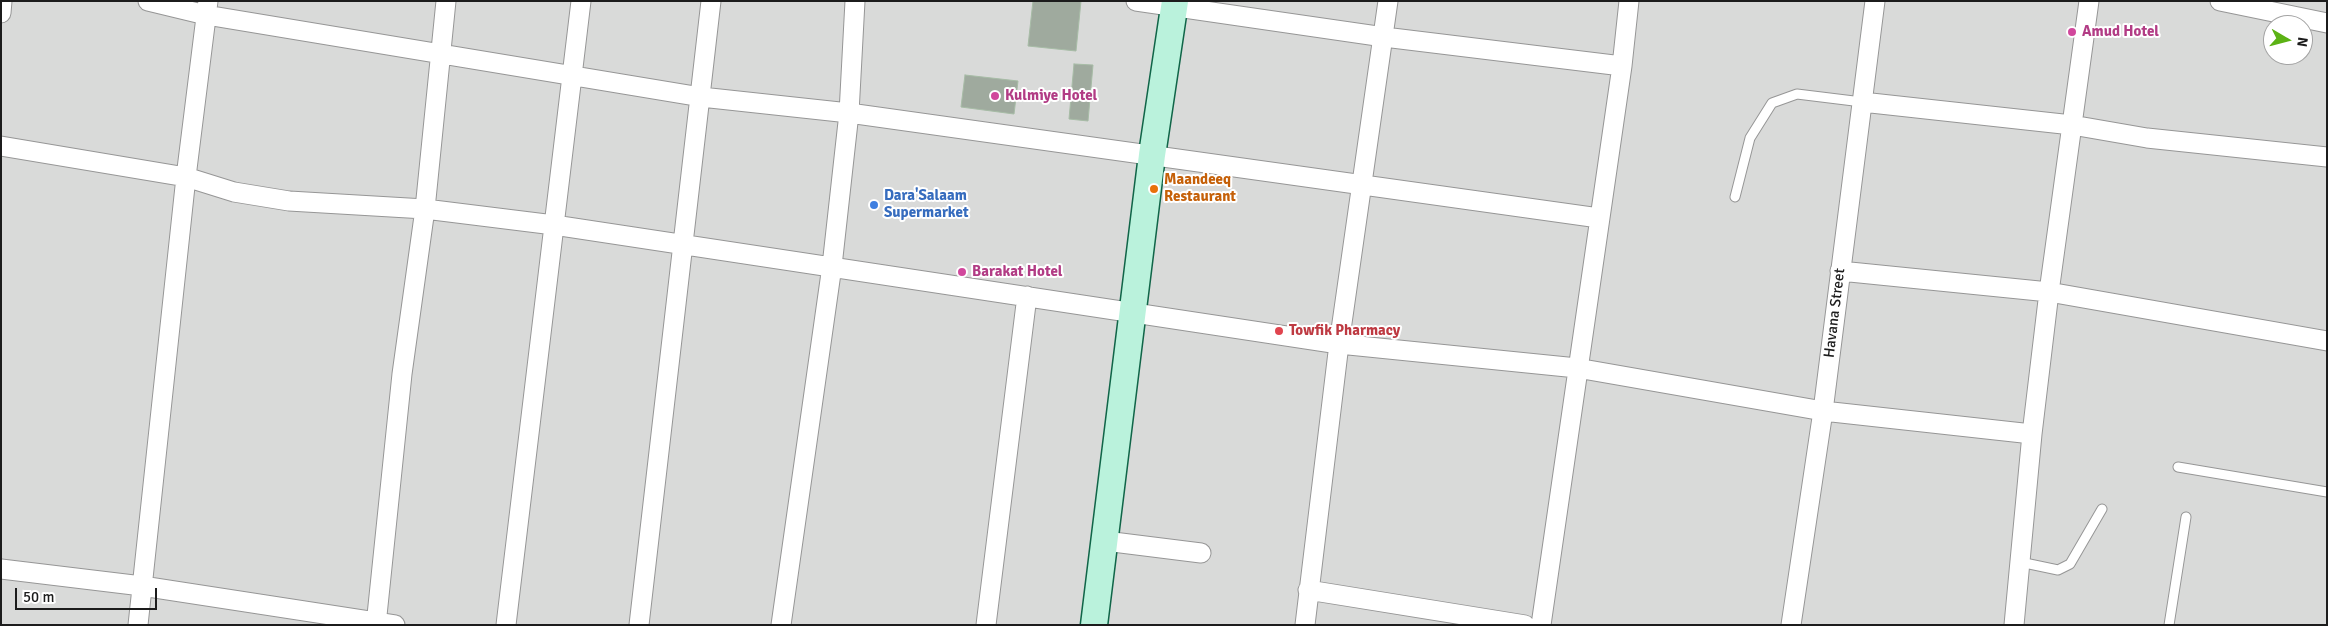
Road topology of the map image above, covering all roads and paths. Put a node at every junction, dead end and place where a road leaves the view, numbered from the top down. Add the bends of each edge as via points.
1 (2, 1) edge
2 (148, 1) edge
3 (446, 1) edge
4 (582, 1) edge
5 (711, 1) edge
6 (855, 1) edge
7 (1136, 1) edge
8 (1388, 1) edge
9 (1629, 1) edge
10 (1875, 1) edge
11 (2088, 1) edge
12 (2220, 1) edge
13 (1175, 5) edge
14 (207, 8) edge
15 (1, 13) edge
16 (2327, 23) edge
17 (1384, 37) junction
18 (440, 54) junction
19 (1622, 66) junction
20 (574, 77) junction
21 (701, 97) junction
22 (1862, 102) junction
23 (849, 113) junction
24 (2072, 125) junction
25 (1, 146) edge
26 (1152, 155) junction
27 (2327, 157) edge
28 (186, 177) junction
29 (1362, 184) junction
30 (1735, 197) dead end
31 (425, 210) junction
32 (1599, 218) junction
33 (554, 225) junction
34 (682, 244) junction
35 (832, 266) junction
36 (1840, 271) junction
37 (2049, 292) junction
38 (1027, 296) junction
39 (1134, 314) junction
40 (2327, 341) edge
41 (1339, 344) junction
42 (1577, 368) junction
43 (1823, 411) junction
44 (2032, 434) junction
45 (2178, 468) dead end
46 (2327, 492) edge
47 (2102, 509) dead end
48 (2186, 517) dead end
49 (1105, 540) junction
50 (1201, 553) dead end
51 (2020, 562) junction
52 (1, 569) edge
53 (142, 586) junction
54 (1308, 590) junction
55 (383, 624) edge
56 (138, 625) edge
57 (506, 625) edge
58 (639, 625) edge
59 (781, 625) edge
60 (986, 625) edge
61 (1094, 625) edge
62 (1305, 625) edge
63 (1525, 625) edge
64 (1541, 625) edge
65 (1791, 625) edge
66 (2014, 625) edge
67 (2170, 625) edge

1 - 15 street
2 - 14 street
3 - 18 street
4 - 20 street
5 - 21 street
6 - 23 street
7 - 13 street
8 - 17 street
9 - 19 street
10 - 22 street, Havana Street
11 - 24 street
12 - 16 street
13 - 17 street
13 - 26 street
14 - 18 street
14 - 28 street
17 - 19 street
17 - 29 street
18 - 20 street
18 - 31 street
19 - 32 street
20 - 21 street
20 - 33 street
21 - 23 street
21 - 34 street
22 - 24 street
22 - 30 lane via 1797,94 1772,103 1750,138
22 - 36 street, Havana Street
23 - 26 street
23 - 35 street
24 - 27 street via 2146,138
24 - 37 street
25 - 28 street
26 - 29 street
26 - 39 street
28 - 31 street via 234,192 289,201
28 - 53 street
29 - 32 street
29 - 41 street
31 - 33 street
31 - 55 street via 402,374
32 - 42 street
33 - 34 street
33 - 57 street
34 - 35 street
34 - 58 street
35 - 38 street
35 - 59 street
36 - 37 street
36 - 43 street, Havana Street
37 - 40 street
37 - 44 street
38 - 39 street
38 - 60 street
39 - 41 street
39 - 49 street
41 - 42 street
41 - 54 street
42 - 43 street
42 - 64 street
43 - 44 street
43 - 65 street, Havana Street
44 - 51 street
45 - 46 lane
47 - 51 lane via 2070,564 2058,570
48 - 67 lane
49 - 50 street
49 - 61 street
51 - 66 street
52 - 53 street
53 - 55 street
53 - 56 street
54 - 62 street
54 - 63 street

